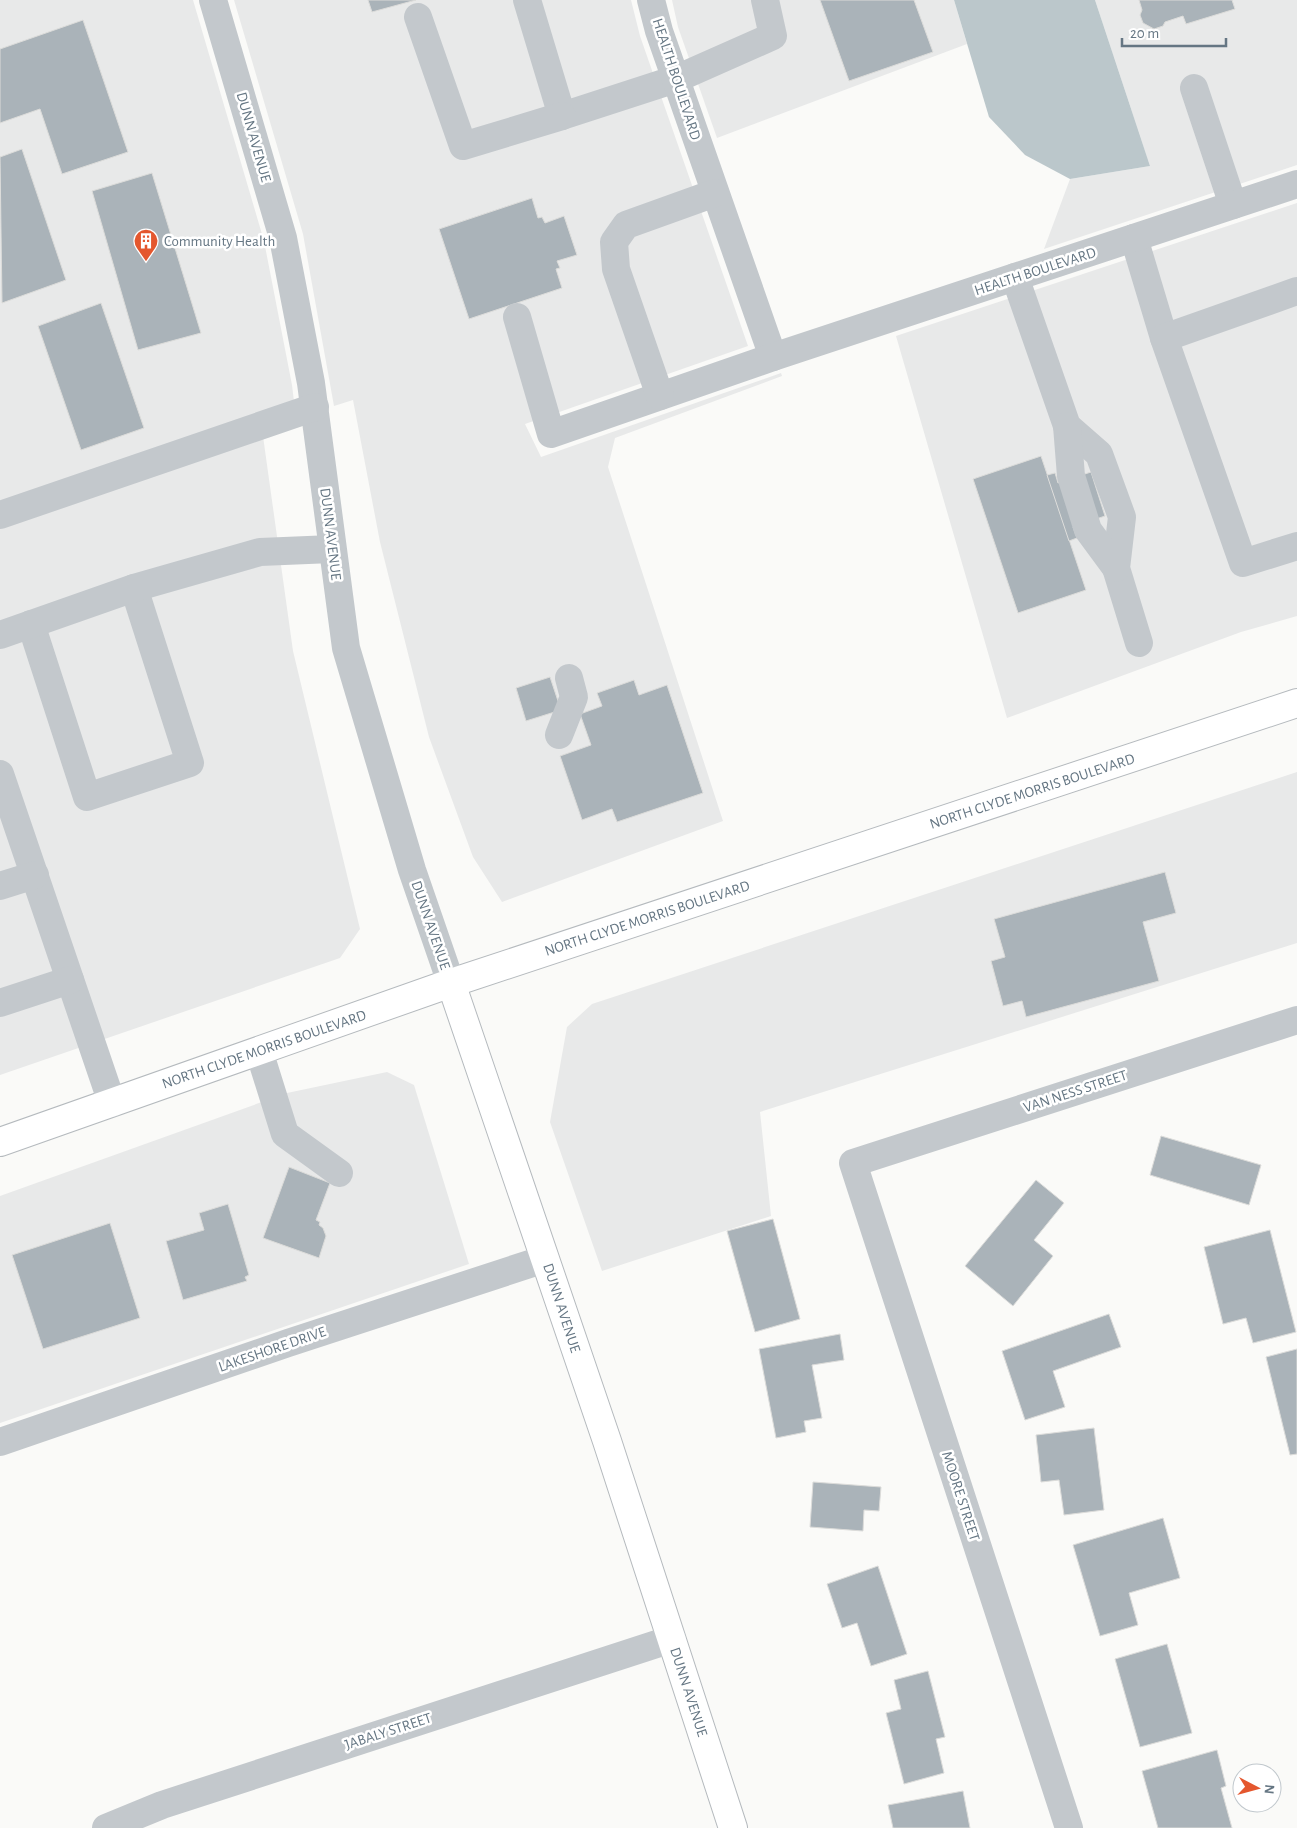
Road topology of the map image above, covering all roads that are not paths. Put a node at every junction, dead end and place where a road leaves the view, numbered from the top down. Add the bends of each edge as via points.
1 (214, 0) edge
2 (527, 0) edge
3 (651, 0) edge
4 (765, 0) edge
5 (418, 17) dead end
6 (676, 79) junction
7 (1194, 88) dead end
8 (562, 116) junction
9 (1297, 184) edge
10 (715, 193) junction
11 (1233, 205) junction
12 (1134, 238) junction
13 (1015, 277) junction
14 (1297, 291) edge
15 (518, 317) dead end
16 (1164, 338) junction
17 (773, 357) junction
18 (660, 396) junction
19 (315, 407) junction
20 (1068, 426) junction
21 (0, 515) edge
22 (1297, 546) edge
23 (332, 549) junction
24 (1116, 568) junction
25 (134, 588) junction
26 (31, 624) junction
27 (0, 635) edge
28 (1139, 642) dead end
29 (569, 678) dead end
30 (1297, 703) edge
31 (559, 736) dead end
32 (0, 774) edge
33 (34, 875) junction
34 (0, 886) edge
35 (70, 980) junction
36 (452, 983) junction
37 (0, 1004) edge
38 (1297, 1020) edge
39 (258, 1051) junction
40 (112, 1103) junction
41 (0, 1142) edge
42 (853, 1163) joint
43 (339, 1173) dead end
44 (545, 1259) junction
45 (0, 1442) edge
46 (672, 1639) junction
47 (106, 1828) edge
48 (733, 1828) edge
49 (1069, 1828) edge

1 - 19 street, DUNN AVENUE via 283,238
2 - 8 street
3 - 6 street, HEALTH BOULEVARD
4 - 6 street via 773,36
5 - 8 street via 462,146
6 - 8 street
6 - 10 street, HEALTH BOULEVARD
7 - 11 street
9 - 11 street, HEALTH BOULEVARD
10 - 17 street, HEALTH BOULEVARD
10 - 18 street via 626,225 614,242 616,269
11 - 12 street, HEALTH BOULEVARD
12 - 13 street, HEALTH BOULEVARD
12 - 16 street
13 - 17 street, HEALTH BOULEVARD
13 - 20 street
14 - 16 street
15 - 18 street, HEALTH BOULEVARD via 552,434
16 - 22 street via 1243,563
17 - 18 street, HEALTH BOULEVARD
19 - 21 street
19 - 23 street, DUNN AVENUE
20 - 24 street via 1071,476 1088,530
20 - 24 street via 1099,454 1122,517
23 - 25 street via 260,552
23 - 36 street, DUNN AVENUE via 346,648 409,861
24 - 28 street
25 - 26 street
25 - 26 street via 190,763 87,796
26 - 27 street
29 - 31 street via 574,697
30 - 36 main road, NORTH CLYDE MORRIS BOULEVARD
32 - 33 street
33 - 34 street
33 - 35 street
35 - 37 street
35 - 40 street
36 - 39 main road, NORTH CLYDE MORRIS BOULEVARD
36 - 44 main road, DUNN AVENUE
38 - 42 street, VAN NESS STREET
39 - 40 main road, NORTH CLYDE MORRIS BOULEVARD
39 - 43 street via 284,1134
40 - 41 main road, NORTH CLYDE MORRIS BOULEVARD
42 - 49 street, MOORE STREET
44 - 45 street, LAKESHORE DRIVE
44 - 46 main road, DUNN AVENUE
46 - 47 street, JABALY STREET via 162,1805
46 - 48 main road, DUNN AVENUE

